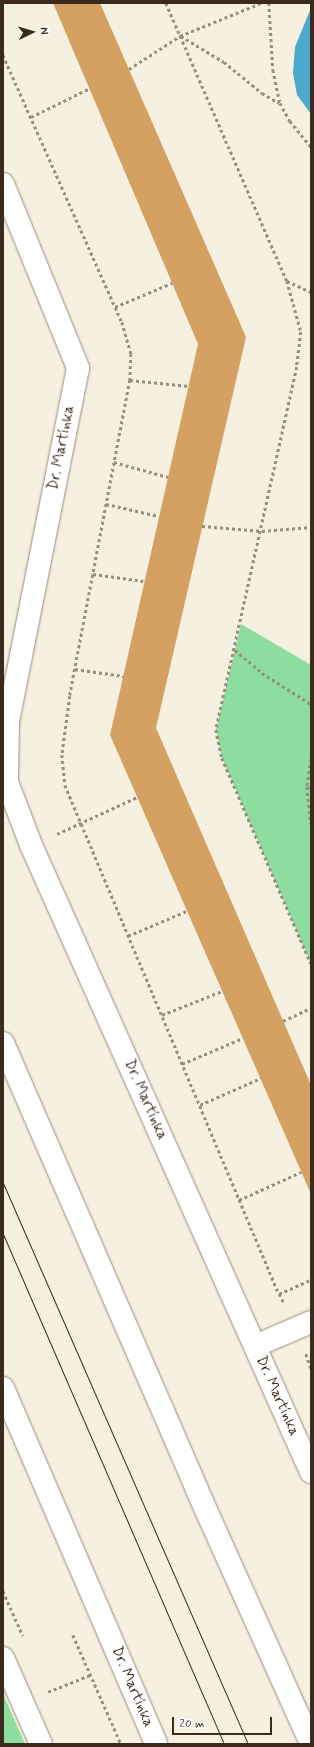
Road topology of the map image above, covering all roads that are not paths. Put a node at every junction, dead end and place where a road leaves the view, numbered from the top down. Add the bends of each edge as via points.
1 (3, 184) edge
2 (6, 716) edge
3 (3, 1044) edge
4 (311, 1322) edge
5 (255, 1346) junction
6 (3, 1388) edge
7 (311, 1472) edge
8 (3, 1658) edge
9 (41, 1744) edge
10 (156, 1744) edge
11 (311, 1744) edge

1 - 2 street, Dr. Martínka via 78,368
2 - 5 street, Dr. Martínka via 7,782 31,845
3 - 11 street via 197,1490
4 - 5 street
5 - 7 street, Dr. Martínka
6 - 10 street, Dr. Martínka
8 - 9 street

